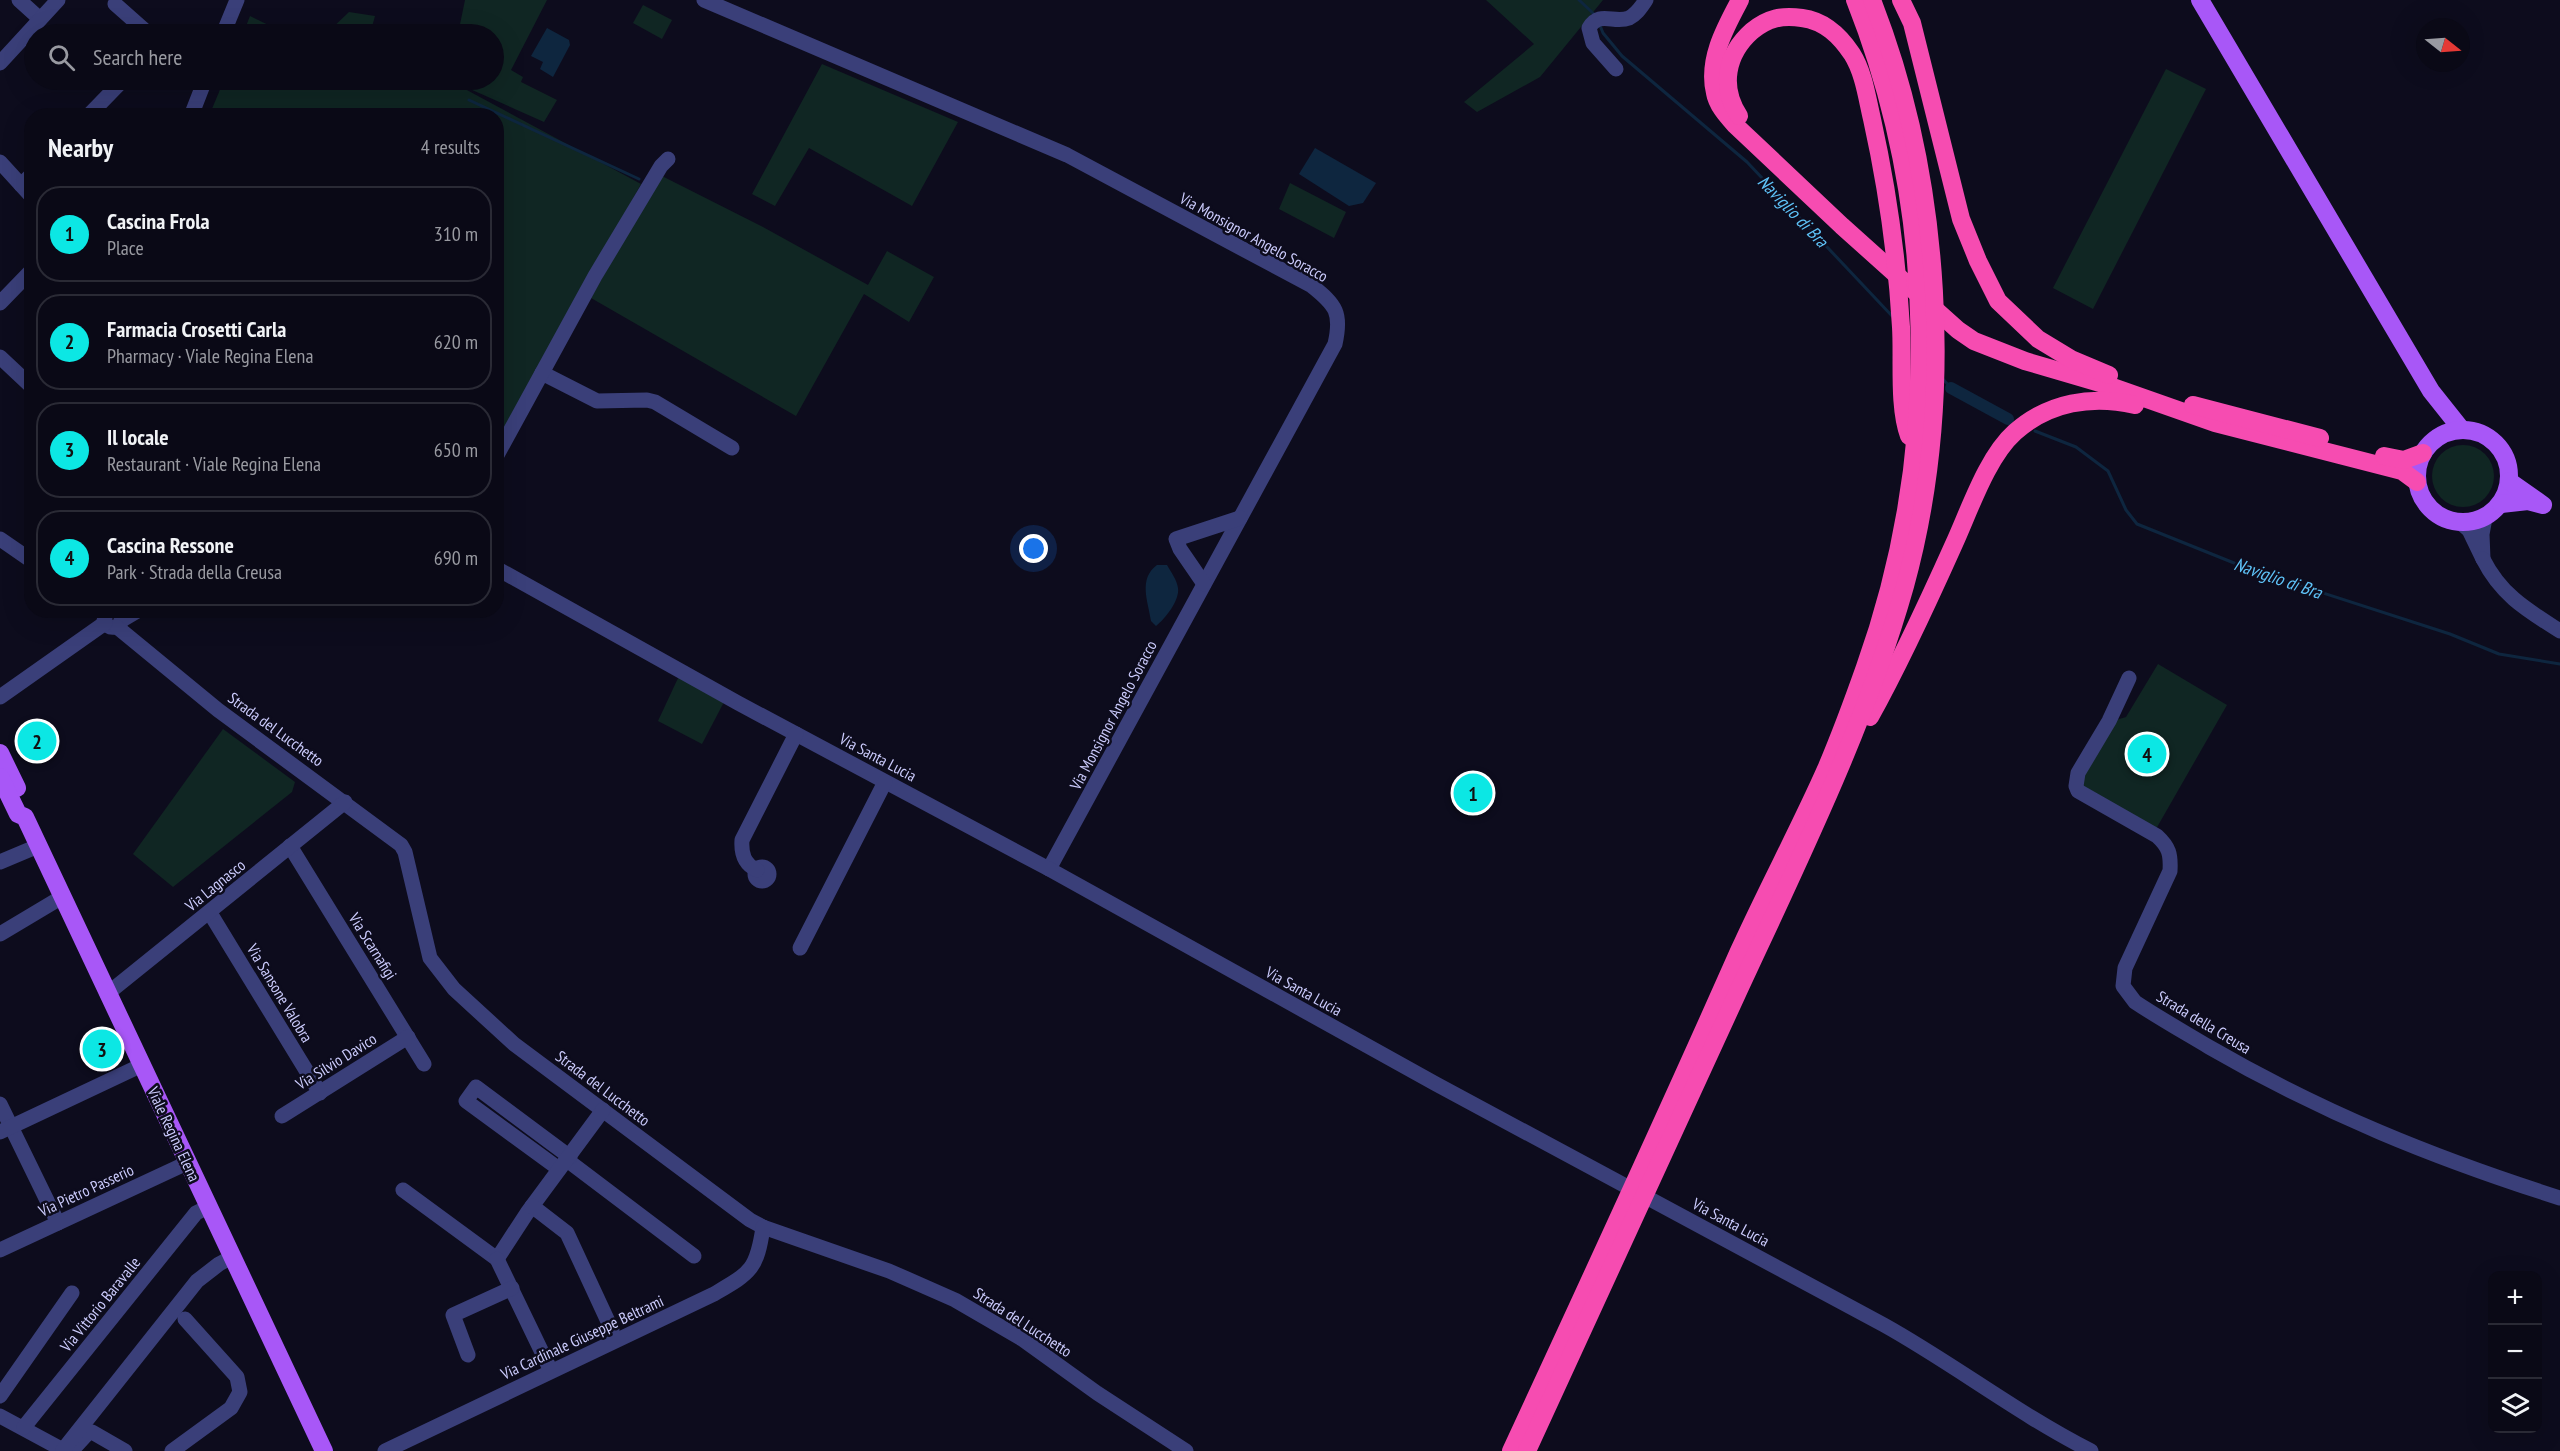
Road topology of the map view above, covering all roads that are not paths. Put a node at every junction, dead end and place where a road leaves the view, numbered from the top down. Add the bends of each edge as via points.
1 (19, 0) edge
2 (58, 0) edge
3 (237, 0) edge
4 (704, 0) edge
5 (1646, 0) edge
6 (1740, 0) edge
7 (1855, 0) edge
8 (1872, 0) edge
9 (1900, 0) edge
10 (2200, 0) edge
11 (115, 1) edge
12 (39, 19) junction
13 (34, 24) edge
14 (139, 24) edge
15 (227, 24) edge
16 (24, 33) edge
17 (3, 53) edge
18 (1616, 69) dead end
19 (113, 90) edge
20 (202, 90) edge
21 (96, 108) edge
22 (194, 108) edge
23 (1764, 152) junction
24 (668, 159) dead end
25 (0, 162) edge
26 (24, 183) edge
27 (24, 278) edge
28 (0, 303) edge
29 (0, 357) edge
30 (542, 373) junction
31 (24, 380) edge
32 (2431, 391) junction
33 (1919, 402) junction
34 (2216, 416) junction
35 (2462, 430) junction
36 (2436, 438) junction
37 (504, 442) edge
38 (732, 448) dead end
39 (2423, 453) junction
40 (2510, 480) junction
41 (2417, 482) junction
42 (2501, 504) junction
43 (2552, 507) edge
44 (1240, 518) junction
45 (2485, 518) junction
46 (2461, 523) junction
47 (0, 539) edge
48 (24, 556) edge
49 (2483, 559) junction
50 (504, 572) edge
51 (1204, 584) junction
52 (108, 618) edge
53 (113, 618) edge
54 (2560, 631) edge
55 (2129, 678) dead end
56 (0, 697) edge
57 (796, 734) junction
58 (0, 753) edge
59 (0, 777) edge
60 (885, 782) junction
61 (1832, 787) junction
62 (345, 802) junction
63 (24, 817) junction
64 (38, 846) junction
65 (291, 846) junction
66 (0, 862) edge
67 (1049, 869) junction
68 (757, 870) dead end
69 (62, 897) junction
70 (210, 912) junction
71 (0, 934) edge
72 (800, 948) dead end
73 (107, 994) junction
74 (408, 1037) junction
75 (424, 1064) dead end
76 (142, 1065) junction
77 (320, 1093) junction
78 (0, 1104) edge
79 (603, 1110) junction
80 (282, 1116) dead end
81 (6, 1129) edge
82 (565, 1162) junction
83 (187, 1163) junction
84 (403, 1190) dead end
85 (2560, 1198) edge
86 (532, 1206) junction
87 (202, 1210) junction
88 (58, 1223) junction
89 (763, 1227) junction
90 (0, 1250) edge
91 (694, 1256) dead end
92 (232, 1257) junction
93 (497, 1259) junction
94 (512, 1288) junction
95 (72, 1293) dead end
96 (185, 1319) dead end
97 (612, 1330) dead end
98 (468, 1355) dead end
99 (551, 1371) junction
100 (0, 1396) edge
101 (0, 1416) edge
102 (24, 1428) junction
103 (44, 1446) edge
104 (67, 1451) edge
105 (125, 1451) edge
106 (172, 1451) edge
107 (324, 1451) edge
108 (384, 1451) edge
109 (1186, 1451) edge
110 (1511, 1451) edge
111 (1527, 1451) edge
112 (2091, 1451) edge

1 - 12 street
2 - 12 street
3 - 15 street
4 - 44 street, Via Monsignor Angelo Soracco via 1067,155 1328,298 1338,315 1335,344
5 - 18 street via 1627,19 1602,17 1589,28 1593,43
6 - 23 highway via 1718,45 1715,94 1735,125
7 - 33 highway via 1893,117 1911,211 1919,324
8 - 33 highway via 1905,103 1927,217 1933,276
9 - 34 highway via 1912,23 1961,219 1998,301 2038,339 2071,359
10 - 32 main road
11 - 14 street
12 - 13 street
16 - 17 street
19 - 21 street
20 - 22 street
23 - 33 highway via 1731,103 1727,84 1731,60 1743,39 1765,20 1797,17 1827,27 1840,36 1863,79 1882,165 1901,326
23 - 34 highway via 1958,330 1990,349
24 - 30 street via 633,210
25 - 26 street
27 - 28 street
29 - 31 street
30 - 37 street
30 - 38 street via 597,401 655,402
32 - 35 main road
32 - 36 main road via 2437,417
33 - 61 highway via 1917,536 1880,664
33 - 110 highway via 1890,583 1866,665 1826,768
34 - 39 highway via 2395,459
34 - 41 highway via 2402,471
34 - 61 highway via 2103,399 2070,403 2032,419 2015,432 2004,443 1977,491 1880,699
35 - 36 main road
35 - 40 main road via 2490,438 2500,448 2507,460
36 - 39 main road
39 - 41 main road
40 - 42 main road
40 - 43 main road
41 - 46 main road via 2432,511 2443,519
42 - 43 main road via 2528,501
42 - 45 main road
44 - 51 street, Via Monsignor Angelo Soracco
44 - 51 street via 1176,539
45 - 46 main road
45 - 49 street
46 - 49 street via 2469,530
47 - 48 street
49 - 54 street via 2505,593
50 - 57 street, Via Santa Lucia
51 - 67 street, Via Monsignor Angelo Soracco
52 - 56 street
53 - 62 street, Strada del Lucchetto via 218,710
55 - 85 street, Strada della Creusa via 2078,773 2076,786 2078,791 2157,836 2171,855 2170,871 2125,968 2123,986 2135,1002 2257,1075 2362,1126 2424,1152
57 - 60 street, Via Santa Lucia
57 - 68 street via 742,840 743,857
58 - 63 main road, Viale Regina Elena via 27,809
59 - 63 main road, Viale Regina Elena via 18,814
60 - 67 street, Via Santa Lucia
60 - 72 street
61 - 111 highway
62 - 65 street, Via Lagnasco
62 - 79 street, Strada del Lucchetto via 401,845 430,957 454,989 514,1044
63 - 64 main road, Viale Regina Elena
64 - 66 street
64 - 69 main road, Viale Regina Elena
65 - 70 street, Via Lagnasco
65 - 74 street, Via Scarnafigi
67 - 112 street, Via Santa Lucia via 1910,1340 2010,1406
69 - 71 street
69 - 73 main road, Viale Regina Elena
70 - 73 street, Via Lagnasco
70 - 77 street, Via Sansone Valobra
73 - 76 main road, Viale Regina Elena
74 - 75 street, Via Scarnafigi
74 - 77 street, Via Silvio Davico
76 - 81 street
76 - 83 main road, Viale Regina Elena
77 - 80 street, Via Silvio Davico
78 - 81 street
79 - 82 street
79 - 89 street, Strada del Lucchetto
81 - 88 street
82 - 82 street via 466,1101 476,1087
82 - 86 street
82 - 91 street
83 - 87 main road, Viale Regina Elena
83 - 88 street, Via Pietro Passerio
84 - 93 street
86 - 93 street
86 - 97 street via 567,1233
87 - 92 main road, Viale Regina Elena
87 - 102 street, Via Vittorio Baravalle
88 - 90 street, Via Pietro Passerio
89 - 99 street, Via Cardinale Giuseppe Beltrami via 757,1259 740,1279
89 - 109 street, Strada del Lucchetto via 889,1271 955,1300 1022,1339
92 - 104 street via 197,1281
92 - 107 main road, Viale Regina Elena
93 - 94 street
94 - 98 street via 453,1315
94 - 99 street
95 - 100 street
96 - 106 street via 237,1377 240,1392 231,1408
99 - 108 street, Via Cardinale Giuseppe Beltrami
101 - 102 street
102 - 103 street
103 - 104 street
104 - 105 street via 92,1432

